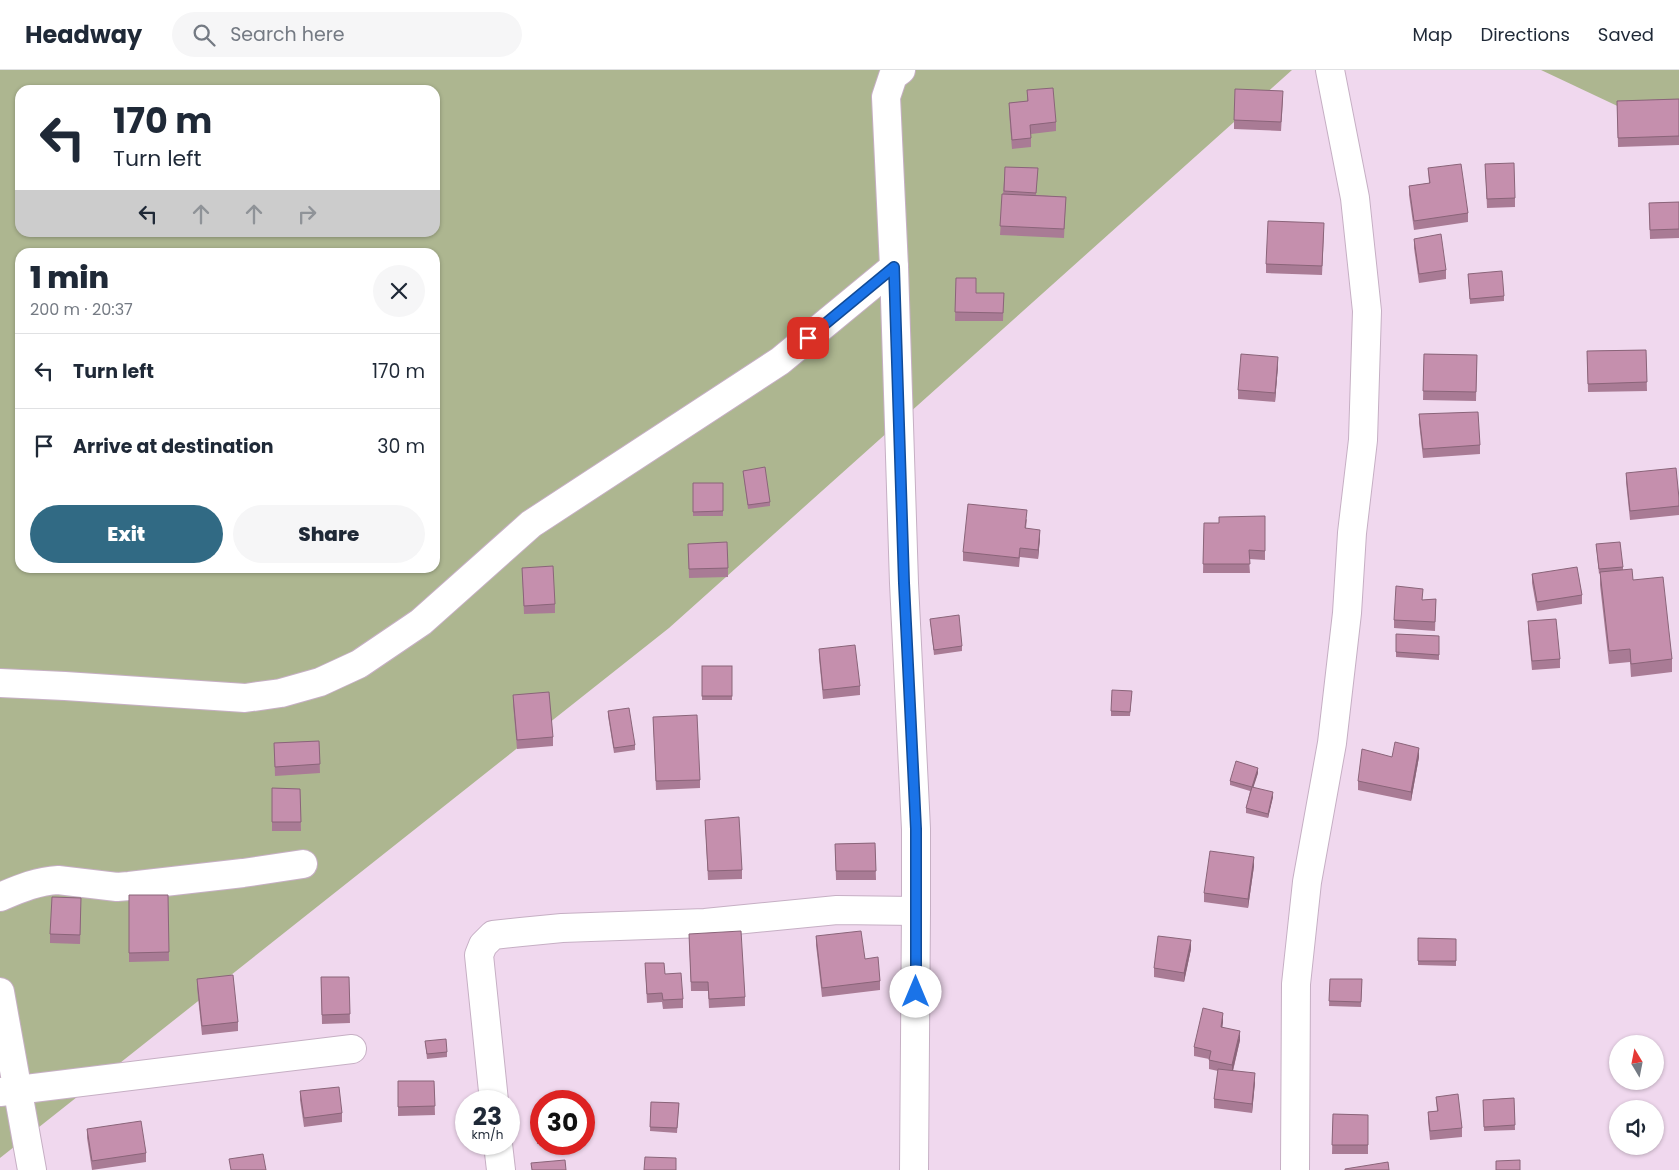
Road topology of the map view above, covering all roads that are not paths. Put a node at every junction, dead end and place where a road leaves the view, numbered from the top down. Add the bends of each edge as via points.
1 (901, 70) edge
2 (1330, 70) edge
3 (894, 267) junction
4 (0, 683) edge
5 (303, 864) dead end
6 (0, 896) edge
7 (916, 911) junction
8 (0, 992) edge
9 (352, 1049) dead end
10 (493, 1090) edge
11 (9, 1092) edge
12 (499, 1155) edge
13 (32, 1170) edge
14 (501, 1170) edge
15 (914, 1170) edge
16 (1295, 1170) edge

1 - 3 street via 893,76 886,97
2 - 16 street via 1355,198 1367,311 1363,440 1332,743 1307,882 1296,984
3 - 4 street via 780,361 531,524 420,622 359,664 320,682 281,693 245,698
3 - 7 street via 916,829
5 - 6 street via 129,886 48,880
7 - 10 street via 837,910 706,923 562,928 493,935 483,944 479,955
7 - 15 street
8 - 11 street
9 - 11 street
11 - 13 street
12 - 14 street

